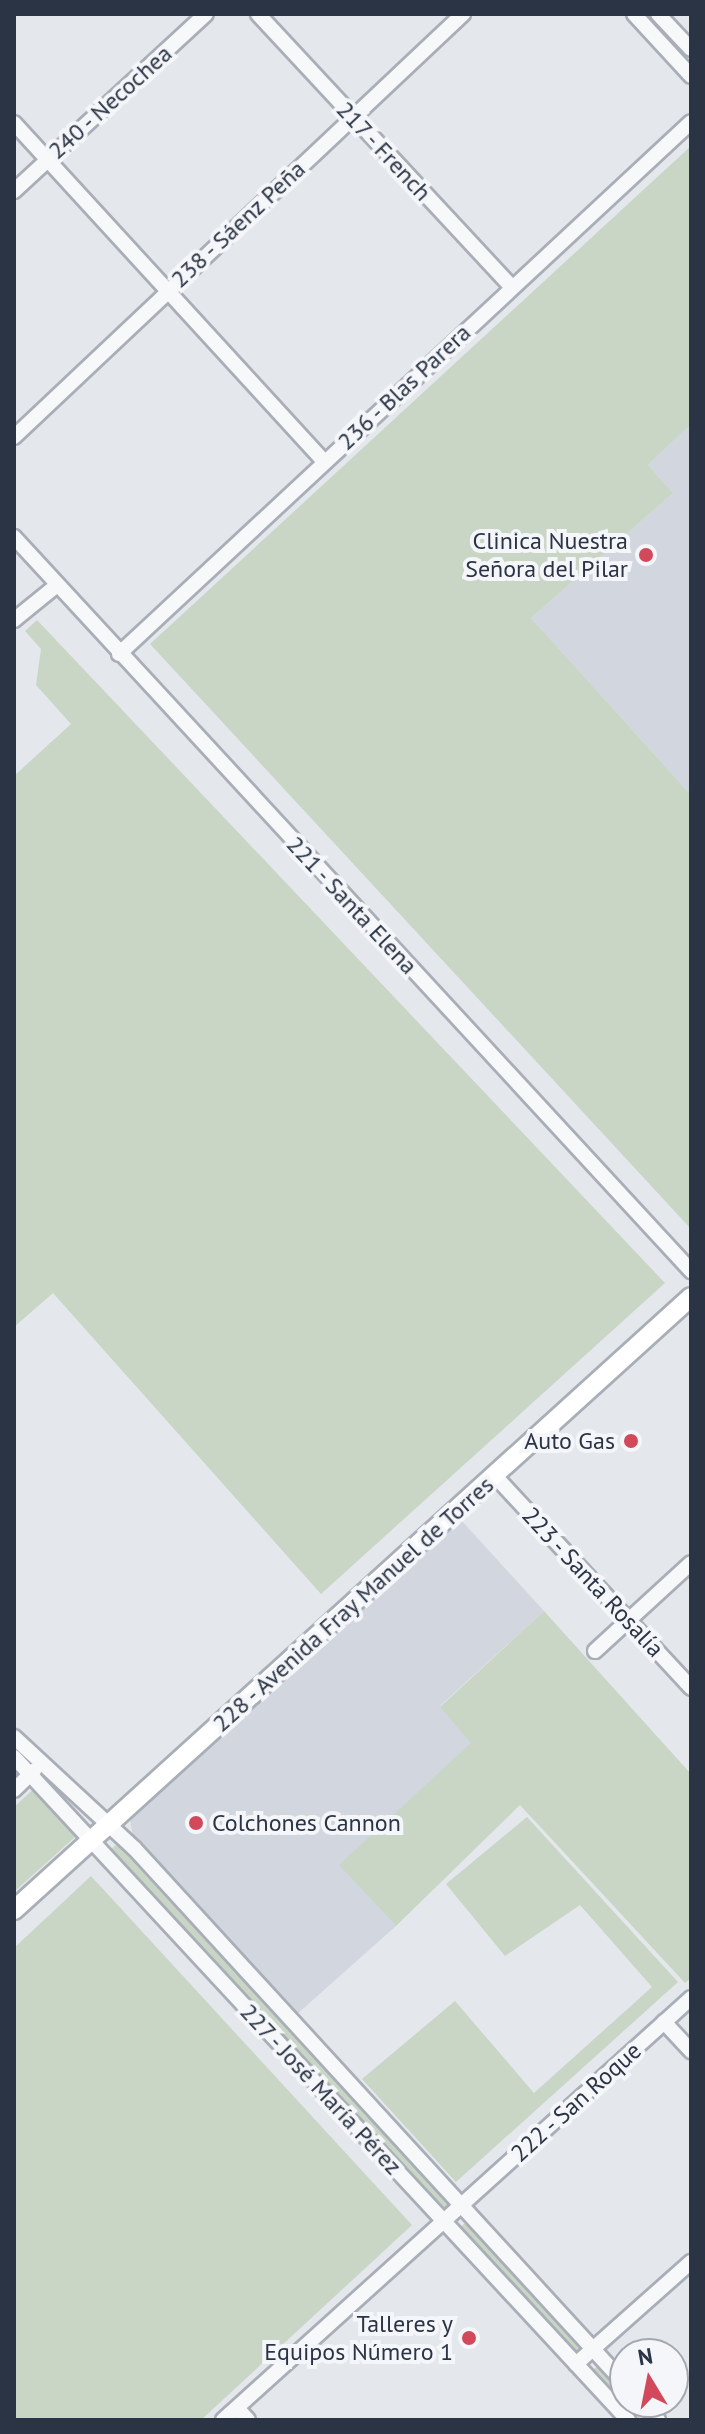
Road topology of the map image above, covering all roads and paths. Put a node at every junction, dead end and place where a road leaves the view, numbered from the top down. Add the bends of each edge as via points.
1 (206, 14) edge
2 (258, 14) edge
3 (463, 14) edge
4 (634, 14) edge
5 (658, 14) edge
6 (691, 49) edge
7 (691, 76) edge
8 (353, 119) junction
9 (691, 122) edge
10 (14, 123) edge
11 (47, 159) junction
12 (14, 191) edge
13 (512, 287) junction
14 (166, 290) junction
15 (14, 437) edge
16 (324, 461) junction
17 (14, 537) edge
18 (57, 585) junction
19 (17, 621) edge
20 (119, 654) junction
21 (691, 1271) edge
22 (691, 1297) edge
23 (495, 1476) junction
24 (691, 1563) edge
25 (629, 1621) junction
26 (595, 1651) dead end
27 (691, 1688) edge
28 (14, 1737) edge
29 (14, 1757) edge
30 (44, 1762) junction
31 (28, 1777) junction
32 (14, 1790) edge
33 (109, 1824) junction
34 (90, 1842) junction
35 (14, 1910) edge
36 (691, 1998) edge
37 (664, 2022) junction
38 (691, 2051) edge
39 (461, 2207) junction
40 (445, 2223) junction
41 (691, 2262) edge
42 (593, 2348) junction
43 (576, 2364) junction
44 (609, 2366) edge
45 (237, 2408) junction
46 (223, 2420) edge
47 (248, 2420) edge
48 (628, 2420) edge

1 - 11 street, 240 - Necochea
2 - 8 street, 217 - French
3 - 8 street, 238 - Sáenz Peña
4 - 7 street
5 - 6 street
8 - 13 street, 217 - French
8 - 14 street, 238 - Sáenz Peña
9 - 13 street, 236 - Blas Parera
10 - 11 street
11 - 12 street, 240 - Necochea
11 - 14 street
13 - 16 street, 236 - Blas Parera
14 - 15 street, 238 - Sáenz Peña
14 - 16 street
16 - 20 street, 236 - Blas Parera
17 - 18 street, 221 - Santa Elena
18 - 19 street
18 - 20 street, 221 - Santa Elena
20 - 21 street, 221 - Santa Elena
22 - 23 main road, 228 - Avenida Fray Manuel de Torres
23 - 25 street, 223 - Santa Rosalía
23 - 33 main road, 228 - Avenida Fray Manuel de Torres
24 - 25 street
25 - 26 street
25 - 27 street, 223 - Santa Rosalía
28 - 30 street, 227 - José María Pérez
29 - 31 street, 227 - José María Pérez
30 - 31 street
30 - 33 street, 227 - José María Pérez
31 - 32 street
31 - 34 street, 227 - José María Pérez
33 - 34 main road, 228 - Avenida Fray Manuel de Torres
33 - 39 street, 227 - José María Pérez
34 - 35 main road, 228 - Avenida Fray Manuel de Torres
34 - 40 street, 227 - José María Pérez
36 - 37 street, 222 - San Roque
37 - 38 street
37 - 39 street, 222 - San Roque
39 - 40 street, 222 - San Roque
39 - 42 street, 227 - José María Pérez
40 - 43 street, 227 - José María Pérez
40 - 45 street
41 - 42 street
42 - 43 street
42 - 44 street, 227 - José María Pérez
43 - 48 street, 227 - José María Pérez
45 - 46 street
45 - 47 street

